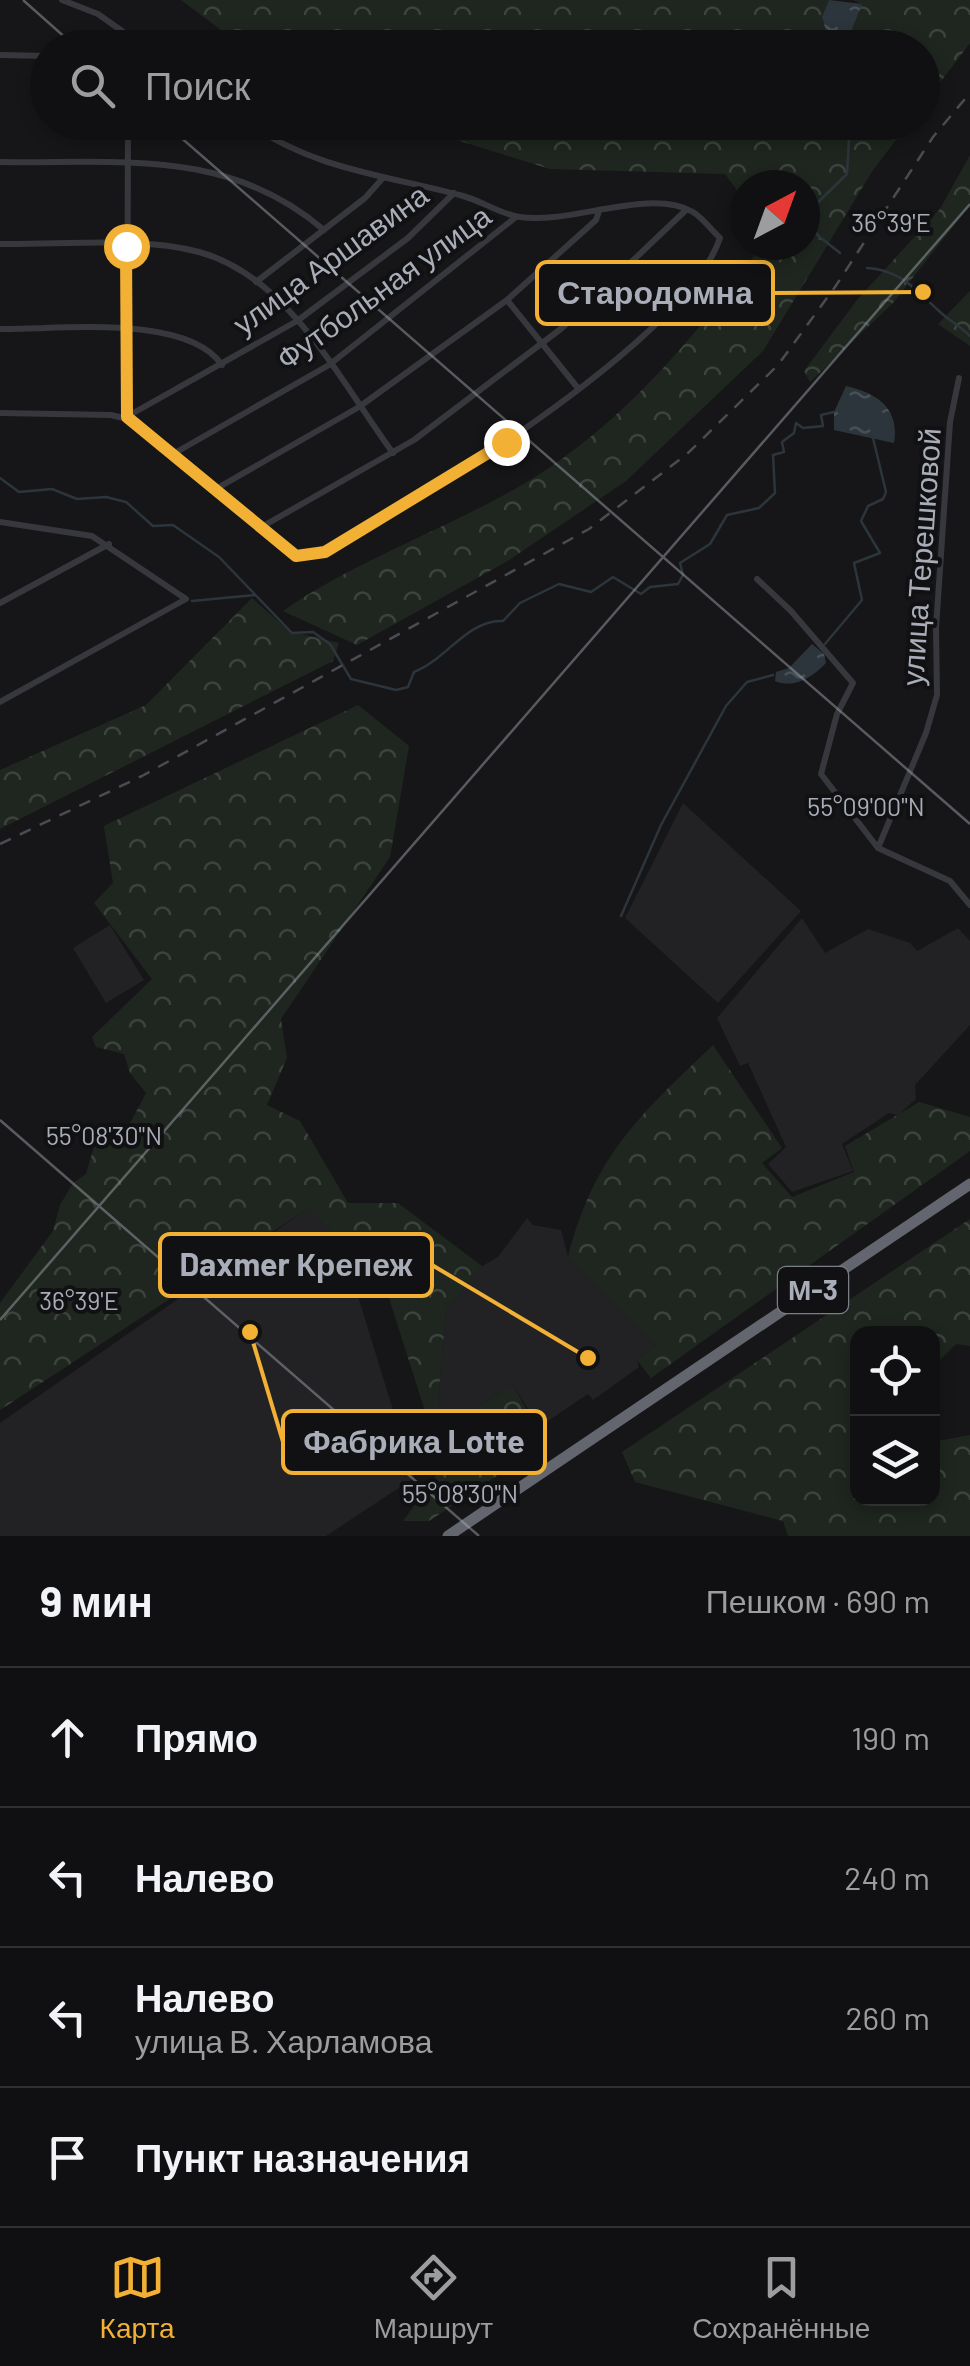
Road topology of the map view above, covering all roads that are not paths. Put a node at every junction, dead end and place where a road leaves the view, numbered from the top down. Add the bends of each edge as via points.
1 (62, 0) edge
2 (120, 30) edge
3 (0, 55) edge
4 (30, 56) edge
5 (128, 140) edge
6 (278, 140) edge
7 (0, 162) edge
8 (128, 164) junction
9 (382, 180) junction
10 (454, 194) junction
11 (687, 209) junction
12 (600, 211) junction
13 (516, 217) junction
14 (324, 230) junction
15 (0, 244) edge
16 (126, 246) junction
17 (256, 282) junction
18 (508, 300) junction
19 (297, 321) junction
20 (0, 329) edge
21 (127, 331) junction
22 (541, 344) junction
23 (222, 365) junction
24 (329, 365) junction
25 (958, 378) dead end
26 (577, 388) junction
27 (360, 408) junction
28 (0, 412) edge
29 (127, 417) junction
30 (393, 453) junction
31 (173, 454) junction
32 (214, 490) junction
33 (0, 522) edge
34 (258, 528) junction
35 (109, 544) junction
36 (757, 579) dead end
37 (0, 602) edge
38 (0, 702) edge
39 (878, 848) junction
40 (970, 905) edge
41 (970, 1184) edge
42 (448, 1536) edge

1 - 2 street
3 - 4 street
5 - 8 street
6 - 9 street
7 - 8 street
8 - 14 street via 187,166 247,181
8 - 16 street
9 - 10 street
9 - 14 street
10 - 13 street
10 - 19 street, улица Аршавина via 408,238
11 - 12 street via 651,204
11 - 22 street
11 - 26 street via 720,238 718,246 663,319
12 - 13 street via 557,220
12 - 18 street
13 - 24 street, Футбольная улица
14 - 17 street
15 - 16 street
16 - 17 street via 199,252
16 - 21 street
17 - 19 street
18 - 22 street
18 - 27 street
19 - 23 street, улица Аршавина
19 - 24 street
20 - 21 street
21 - 23 street via 179,335
21 - 29 street
22 - 26 street
22 - 30 street
23 - 29 street, улица Аршавина
24 - 27 street
24 - 31 street, Футбольная улица
25 - 39 street, улица Терешковой via 937,609 937,695
26 - 34 street via 474,464 325,552 296,556
27 - 30 street
27 - 32 street
28 - 29 street
29 - 31 street
30 - 34 street
31 - 32 street
32 - 34 street
33 - 35 street
35 - 37 street
35 - 38 street via 186,599
36 - 39 street via 852,682 821,774
39 - 40 street via 950,881
41 - 42 highway, М-3

